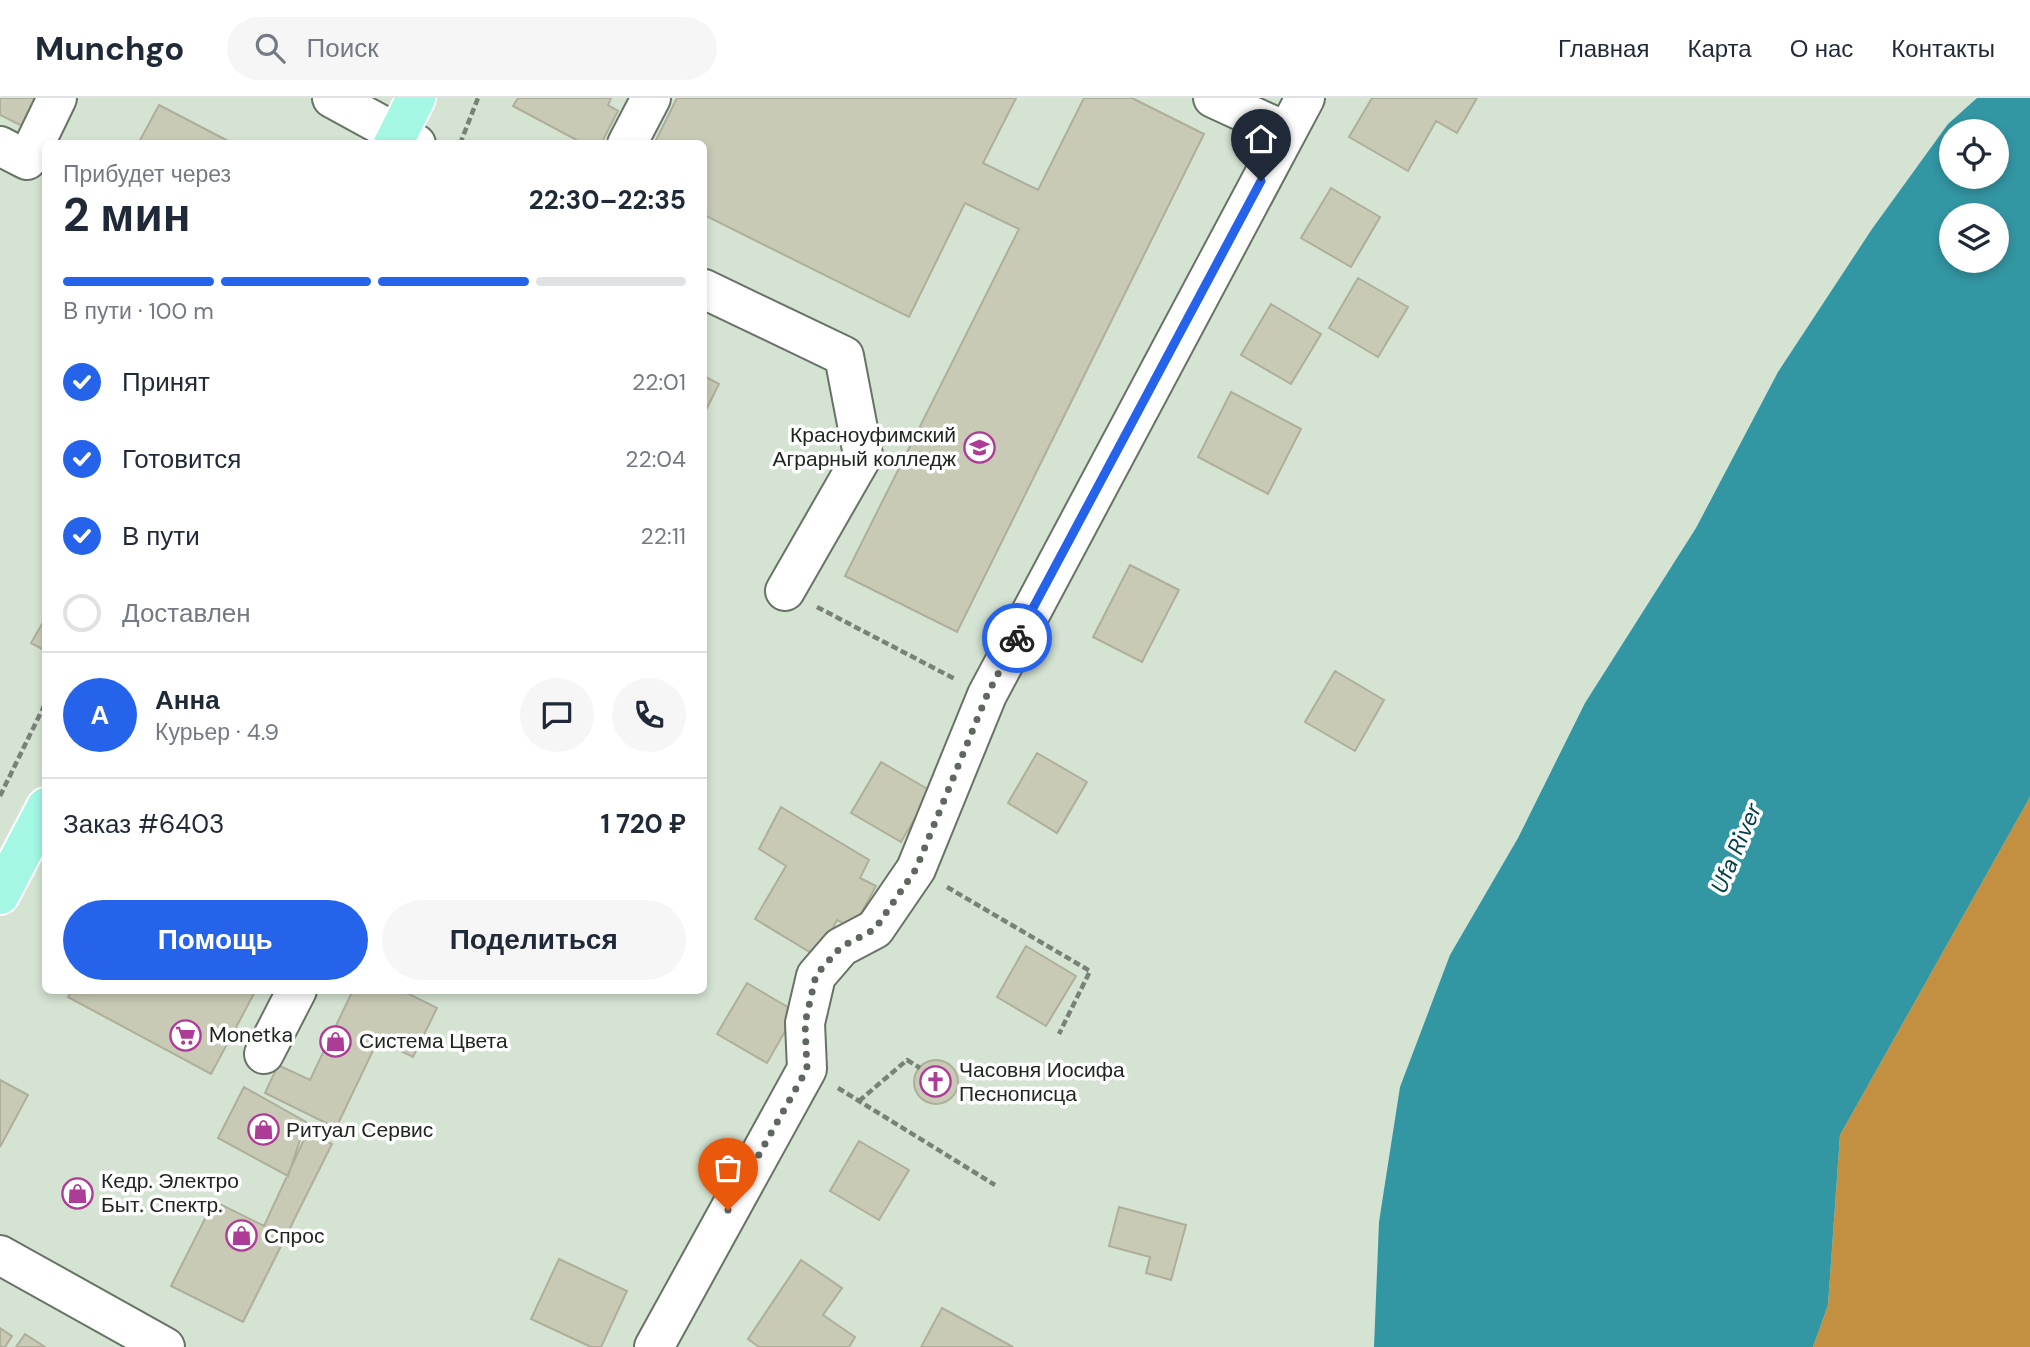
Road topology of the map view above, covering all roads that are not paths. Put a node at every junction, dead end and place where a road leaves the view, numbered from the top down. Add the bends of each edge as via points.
1 (57, 98) edge
2 (332, 98) edge
3 (416, 98) edge
4 (651, 98) edge
5 (1213, 98) edge
6 (1304, 98) edge
7 (1287, 132) junction
8 (403, 140) edge
9 (629, 140) edge
10 (0, 146) edge
11 (707, 290) edge
12 (785, 591) road end
13 (42, 815) edge
14 (0, 895) edge
15 (295, 994) edge
16 (264, 1054) dead end
17 (0, 1255) edge
18 (165, 1347) edge
19 (654, 1347) edge

1 - 10 street via 27,160
2 - 8 street
3 - 8 main road
4 - 9 street
5 - 7 street
6 - 7 street
7 - 19 street via 987,695 916,869 875,929 841,947 816,975 805,1023 807,1069
11 - 12 street via 844,356 863,455
13 - 14 main road
15 - 16 street
17 - 18 street

